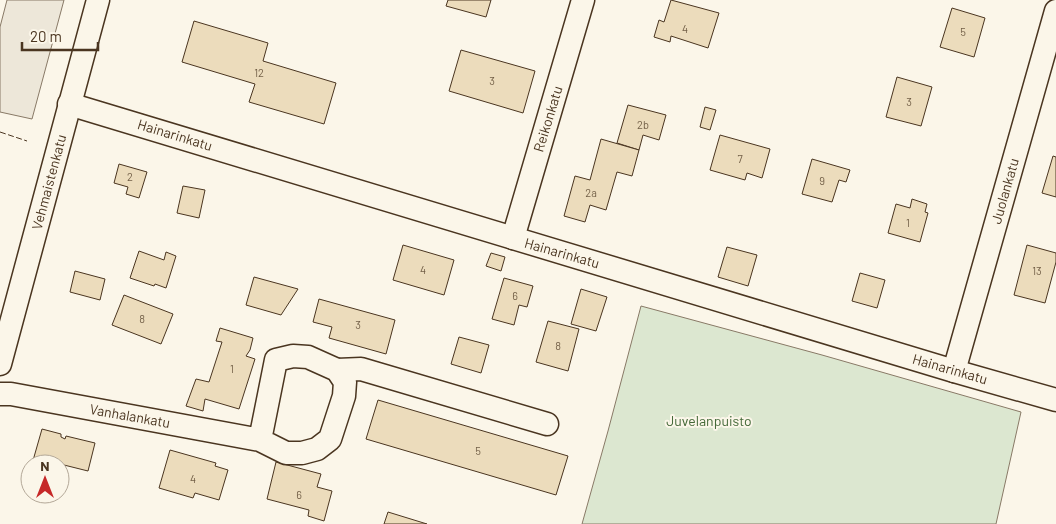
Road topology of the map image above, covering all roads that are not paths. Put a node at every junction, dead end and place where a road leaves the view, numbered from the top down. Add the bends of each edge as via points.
1 (98, 0) edge
2 (583, 0) edge
3 (1056, 11) edge
4 (69, 104) junction
5 (513, 238) junction
6 (0, 364) edge
7 (337, 370) junction
8 (954, 371) junction
9 (0, 394) edge
10 (1056, 400) edge
11 (547, 424) dead end
12 (260, 440) junction

1 - 4 street, Vehmaistenkatu
2 - 5 street, Reikonkatu
3 - 8 street, Juolankatu
4 - 5 street, Hainarinkatu
4 - 6 street, Vehmaistenkatu
5 - 8 street, Hainarinkatu
7 - 11 street via 361,369
7 - 12 street via 308,357 276,360
7 - 12 street, Vanhalankatu via 345,382 344,396 330,439 317,449 294,453 286,453
8 - 10 street, Hainarinkatu
9 - 12 street, Vanhalankatu

